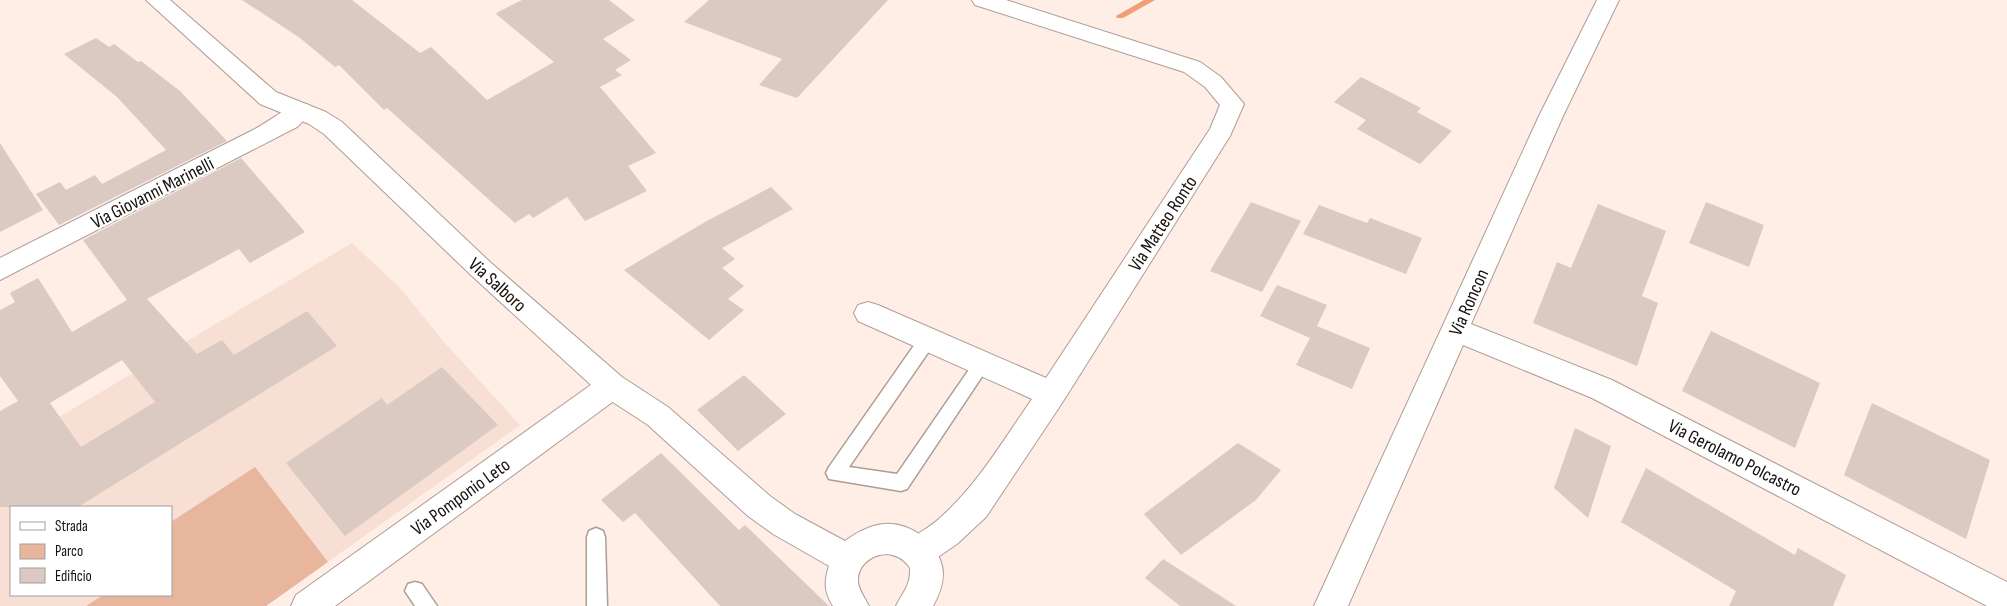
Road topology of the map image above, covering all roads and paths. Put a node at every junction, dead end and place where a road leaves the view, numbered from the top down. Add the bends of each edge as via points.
1 (983, 0) edge
2 (1608, 0) edge
3 (166, 2) edge
4 (302, 111) junction
5 (0, 270) edge
6 (868, 313) dead end
7 (1456, 330) junction
8 (928, 339) junction
9 (984, 363) junction
10 (612, 386) junction
11 (1052, 394) junction
12 (596, 536) dead end
13 (918, 552) junction
14 (848, 559) junction
15 (2007, 599) edge
16 (308, 606) edge
17 (598, 606) edge
18 (852, 606) edge
19 (913, 606) edge
20 (1331, 606) edge

1 - 11 street, Via Matteo Ronto via 1192,67 1213,82 1232,104 1221,130
2 - 7 street, Via Roncon via 1551,116
3 - 4 street, Via Salboro via 268,98
4 - 5 street, Via Giovanni Marinelli via 262,136
4 - 10 street, Via Salboro via 323,120 481,269
6 - 8 street
7 - 15 street, Via Gerolamo Polcastro via 1602,389
7 - 20 street, Via Roncon
8 - 9 street
8 - 9 lane via 835,473 901,483
9 - 11 street
10 - 14 street, Via Salboro via 658,416 759,506 784,524
10 - 16 street, Via Pomponio Leto
11 - 13 street, Via Matteo Ronto via 975,507 946,534
12 - 17 lane
13 - 14 street via 902,541 882,538 868,542
13 - 19 street via 927,576 925,588
14 - 18 street via 841,581 843,592

